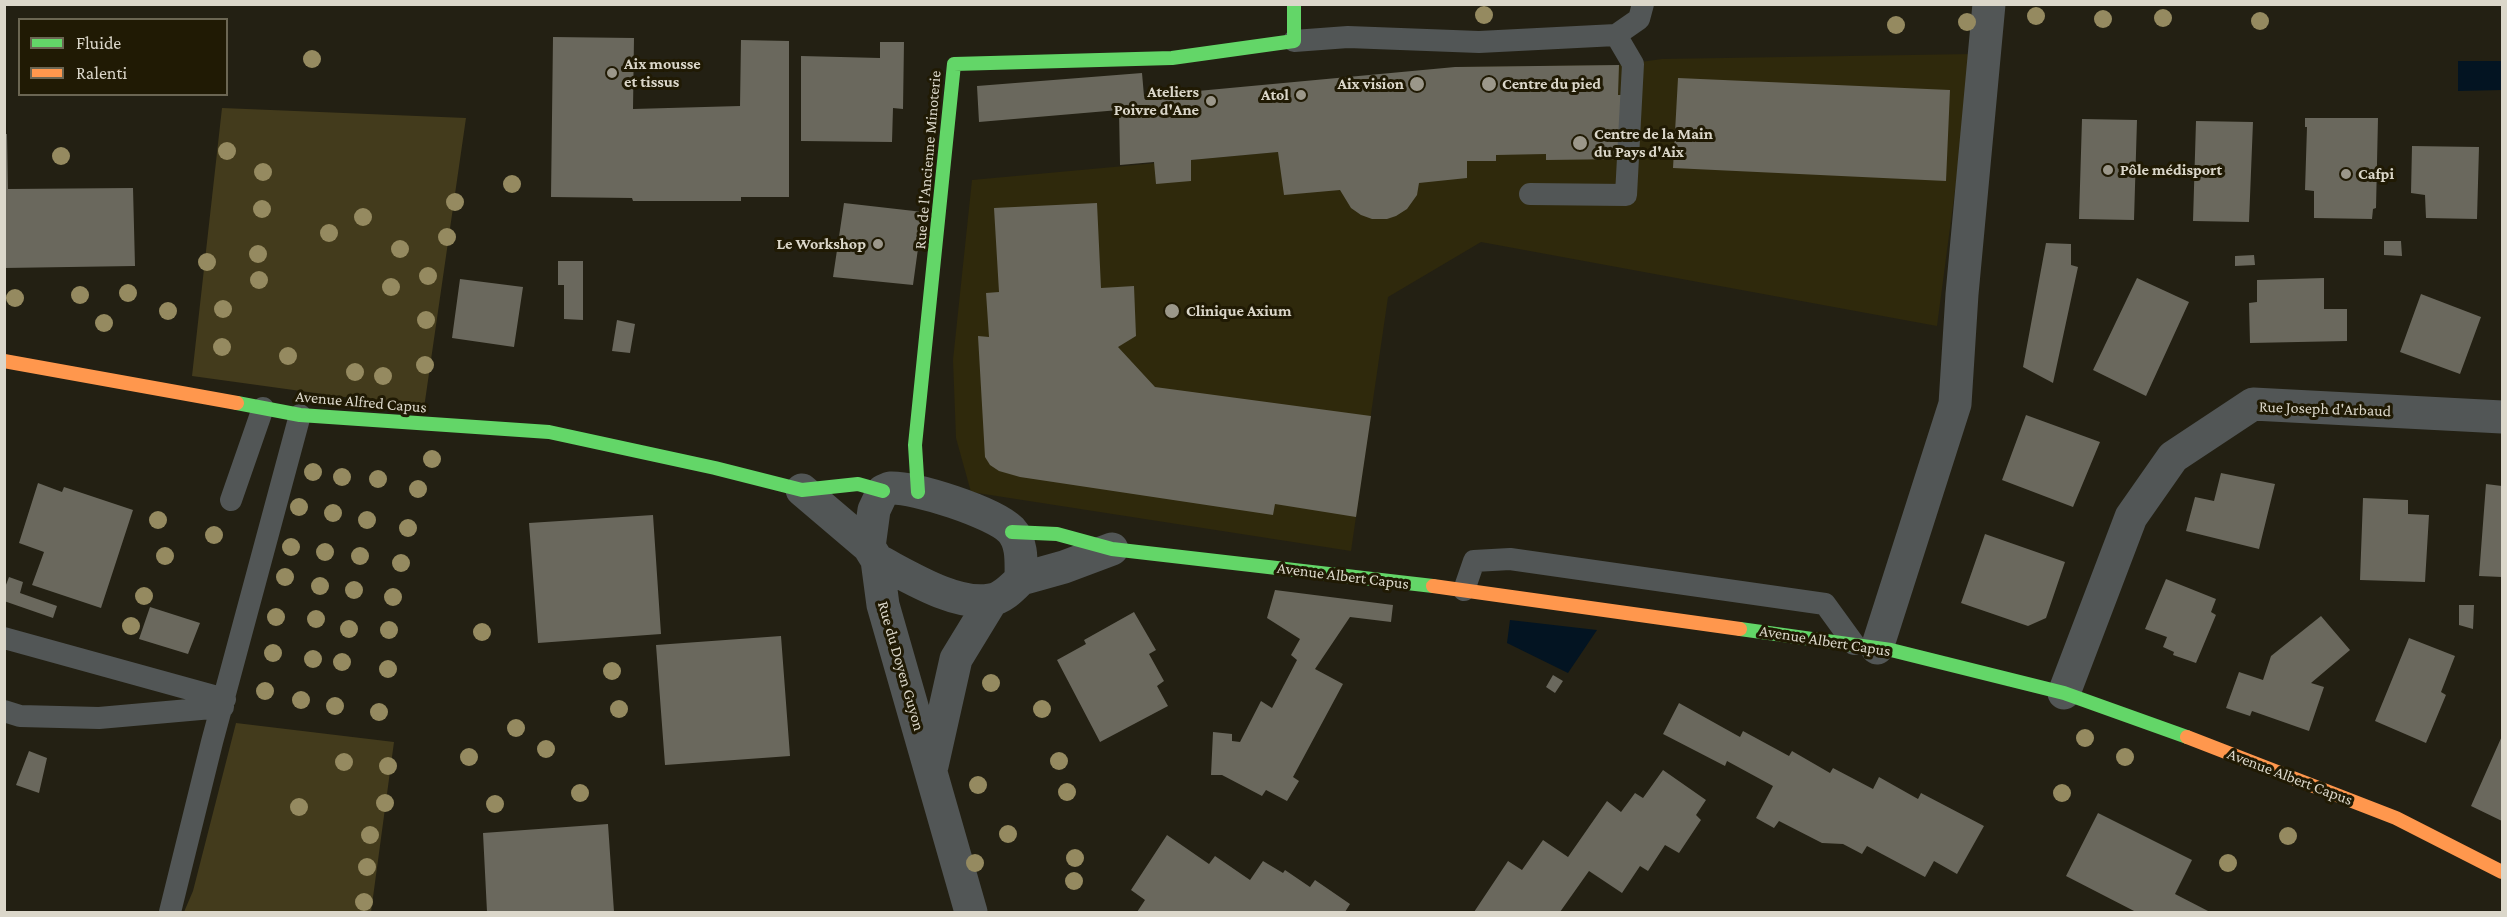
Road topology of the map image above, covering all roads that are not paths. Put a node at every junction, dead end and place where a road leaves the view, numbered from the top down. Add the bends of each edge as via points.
1 (1293, 4) edge
2 (1643, 4) edge
3 (1989, 4) edge
4 (1616, 35) junction
5 (1294, 41) junction
6 (1530, 194) dead end
7 (4, 361) edge
8 (263, 408) junction
9 (300, 415) junction
10 (2502, 417) edge
11 (802, 490) junction
12 (883, 491) junction
13 (918, 492) junction
14 (231, 500) dead end
15 (1012, 531) junction
16 (1112, 549) junction
17 (873, 554) junction
18 (1021, 579) junction
19 (1464, 590) junction
20 (992, 600) junction
21 (4, 638) edge
22 (1865, 646) junction
23 (2064, 693) junction
24 (224, 703) junction
25 (4, 711) edge
26 (931, 771) junction
27 (2502, 872) edge
28 (170, 912) edge
29 (970, 912) edge

1 - 5 street
2 - 4 lane via 1640,19
3 - 22 street via 1955,404
4 - 5 lane via 1479,42 1348,37
4 - 6 lane via 1633,64 1626,195
5 - 13 street, Rue de l'Ancienne Minoterie via 1172,58 954,64 915,445
7 - 8 street, Avenue Alfred Capus
8 - 9 street, Avenue Alfred Capus
8 - 14 lane
9 - 11 street, Avenue Alfred Capus via 549,432
9 - 24 lane
10 - 23 street, Rue Joseph d'Arbaud via 2253,404 2174,457 2131,517
11 - 12 street via 858,484
11 - 17 street
12 - 13 street via 897,488
12 - 17 street, Rue du Doyen Guyon via 874,510
13 - 15 street via 943,498
15 - 16 street, Avenue Albert Capus via 1057,534
15 - 18 street via 1021,552
16 - 18 street, Avenue Albert Capus
16 - 19 street, Avenue Albert Capus
17 - 20 street via 951,595
17 - 26 street, Rue du Doyen Guyon via 883,604
18 - 20 street
19 - 22 street, Avenue Albert Capus
19 - 22 lane via 1474,561 1510,559 1825,604
20 - 26 street, Rue du Doyen Guyon via 956,659
21 - 24 lane
22 - 23 street, Avenue Albert Capus
23 - 27 street, Avenue Albert Capus via 2396,818
24 - 25 lane via 99,718 20,716
24 - 28 lane
26 - 29 street, Rue du Doyen Guyon

